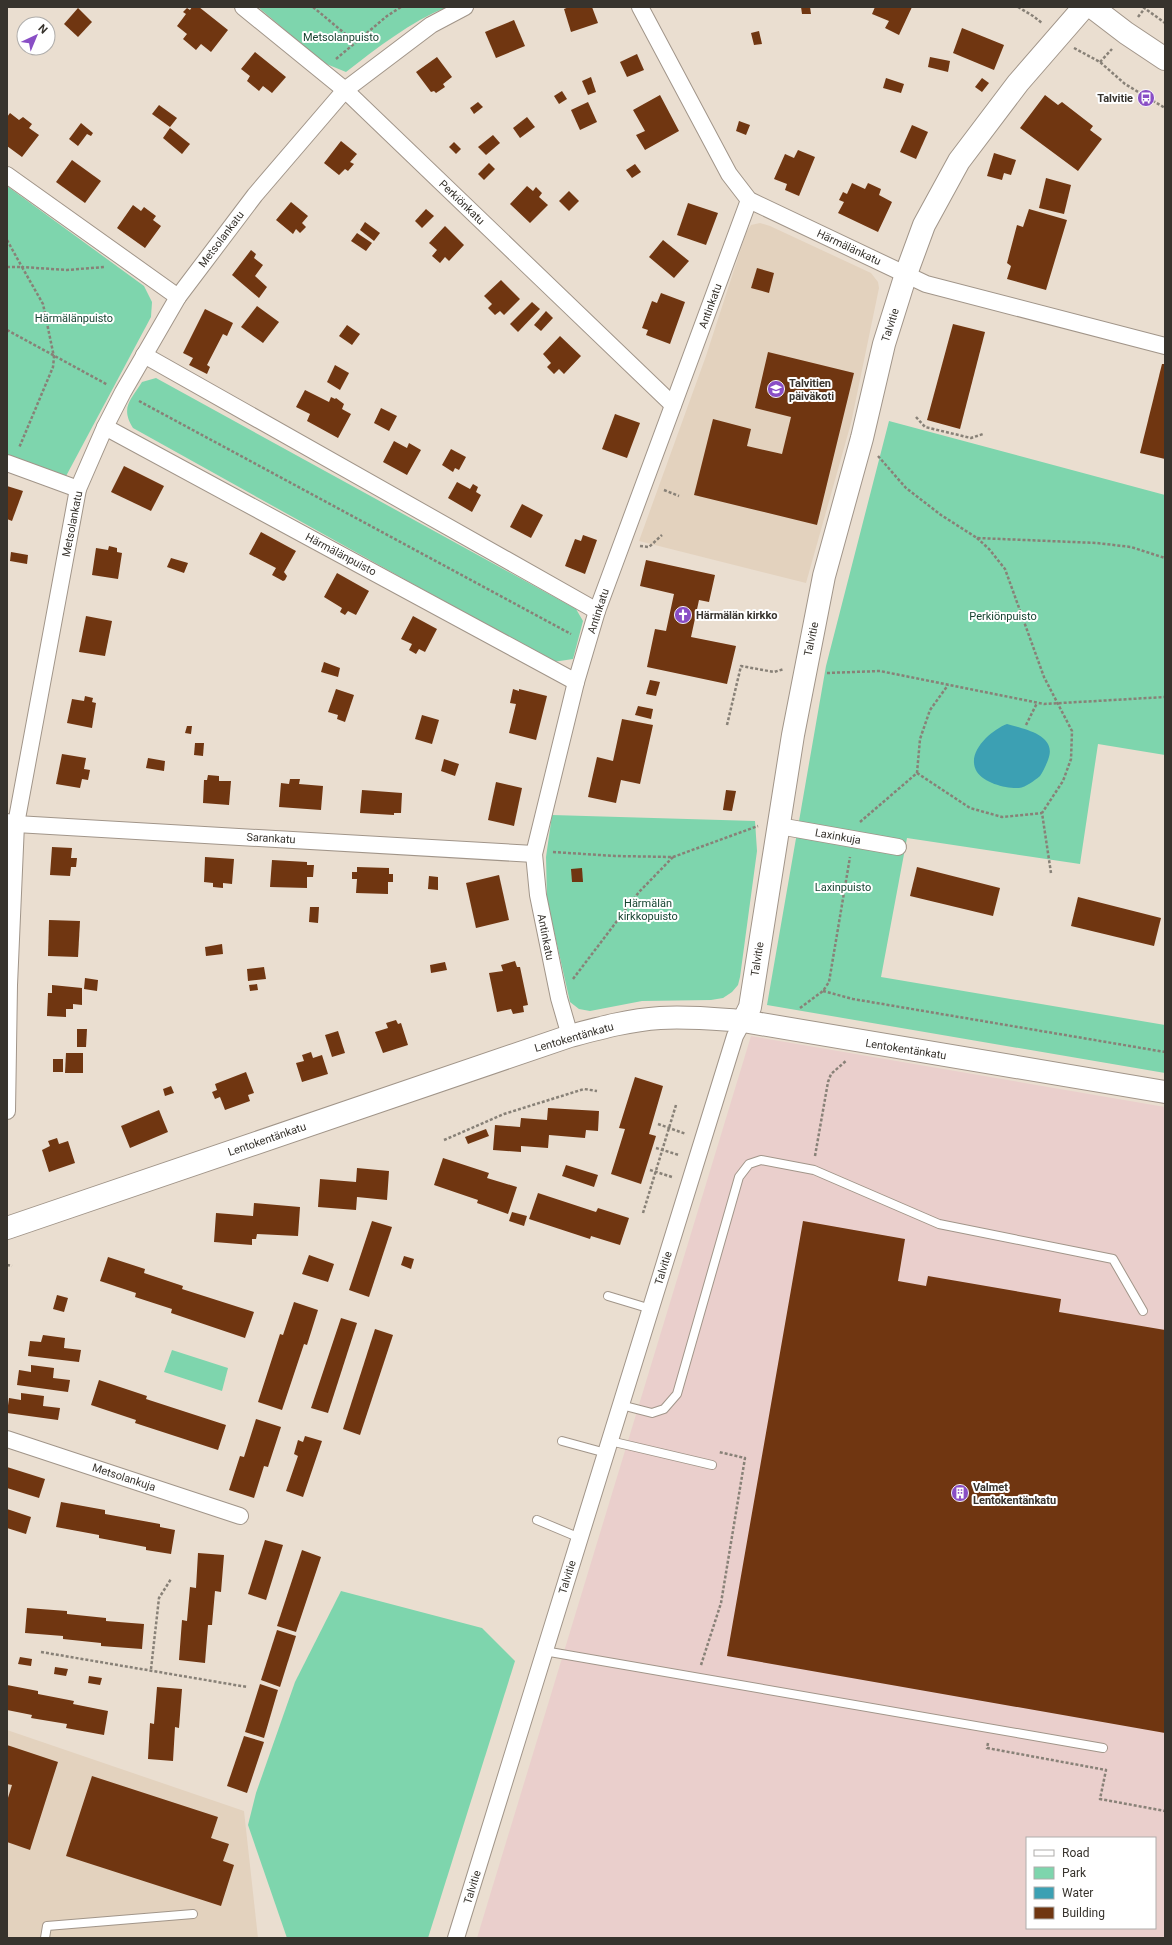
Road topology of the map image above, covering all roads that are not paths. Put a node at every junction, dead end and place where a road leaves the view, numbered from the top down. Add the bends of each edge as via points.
1 (245, 7) edge
2 (465, 7) edge
3 (640, 7) edge
4 (1084, 7) edge
5 (1092, 7) edge
6 (1165, 59) edge
7 (345, 90) junction
8 (7, 175) edge
9 (749, 200) junction
10 (906, 274) junction
11 (178, 297) junction
12 (1165, 346) edge
13 (144, 355) junction
14 (674, 405) junction
15 (105, 427) junction
16 (10, 464) edge
17 (78, 489) junction
18 (597, 611) junction
19 (576, 682) junction
20 (12, 823) edge
21 (779, 826) junction
22 (898, 847) dead end
23 (534, 854) junction
24 (743, 1021) junction
25 (570, 1036) junction
26 (1165, 1092) edge
27 (7, 1111) edge
28 (7, 1228) edge
29 (608, 1296) dead end
30 (651, 1309) junction
31 (1143, 1311) dead end
32 (621, 1405) junction
33 (7, 1439) edge
34 (562, 1441) dead end
35 (608, 1447) junction
36 (712, 1465) dead end
37 (240, 1516) dead end
38 (537, 1520) dead end
39 (580, 1538) junction
40 (544, 1652) junction
41 (1103, 1748) dead end
42 (192, 1914) dead end
43 (44, 1938) edge
44 (456, 1938) edge

1 - 7 street, Perkiönkatu
2 - 7 street, Metsolankatu via 431,25
3 - 9 street, Härmälänkatu via 730,174
4 - 10 street, Talvitie via 1018,83 959,161 924,225
5 - 6 street
7 - 11 street, Metsolankatu via 255,195
7 - 14 street, Perkiönkatu
8 - 11 street
9 - 10 street, Härmälänkatu
9 - 14 street, Antinkatu
10 - 12 street, Härmälänkatu via 932,286
10 - 21 street, Talvitie via 884,344 862,438 824,576
11 - 13 street, Metsolankatu
13 - 15 street, Metsolankatu
13 - 18 street
14 - 18 street, Antinkatu
15 - 17 street, Metsolankatu
15 - 19 street, Härmälänpuisto
16 - 17 street
17 - 20 street, Metsolankatu
18 - 19 street, Antinkatu
19 - 23 street, Antinkatu
20 - 23 street, Sarankatu
20 - 27 street, Metsolankatu
21 - 22 street, Laxinkuja
21 - 24 street, Talvitie via 750,1007
23 - 25 street, Antinkatu via 538,895 559,998
24 - 25 street, Lentokentänkatu via 660,1018 625,1022
24 - 26 street, Lentokentänkatu
24 - 30 street, Talvitie via 736,1036
25 - 28 street, Lentokentänkatu
29 - 30 lane
30 - 32 street, Talvitie
31 - 32 lane via 1113,1259 939,1224 814,1170 761,1160 749,1164 739,1177 677,1394 664,1409 652,1413
32 - 35 street, Talvitie
33 - 37 street, Metsolankuja
34 - 35 lane
35 - 36 lane
35 - 39 street, Talvitie
38 - 39 lane
39 - 40 street, Talvitie
40 - 41 lane
40 - 44 street, Talvitie
42 - 43 lane via 47,1926

